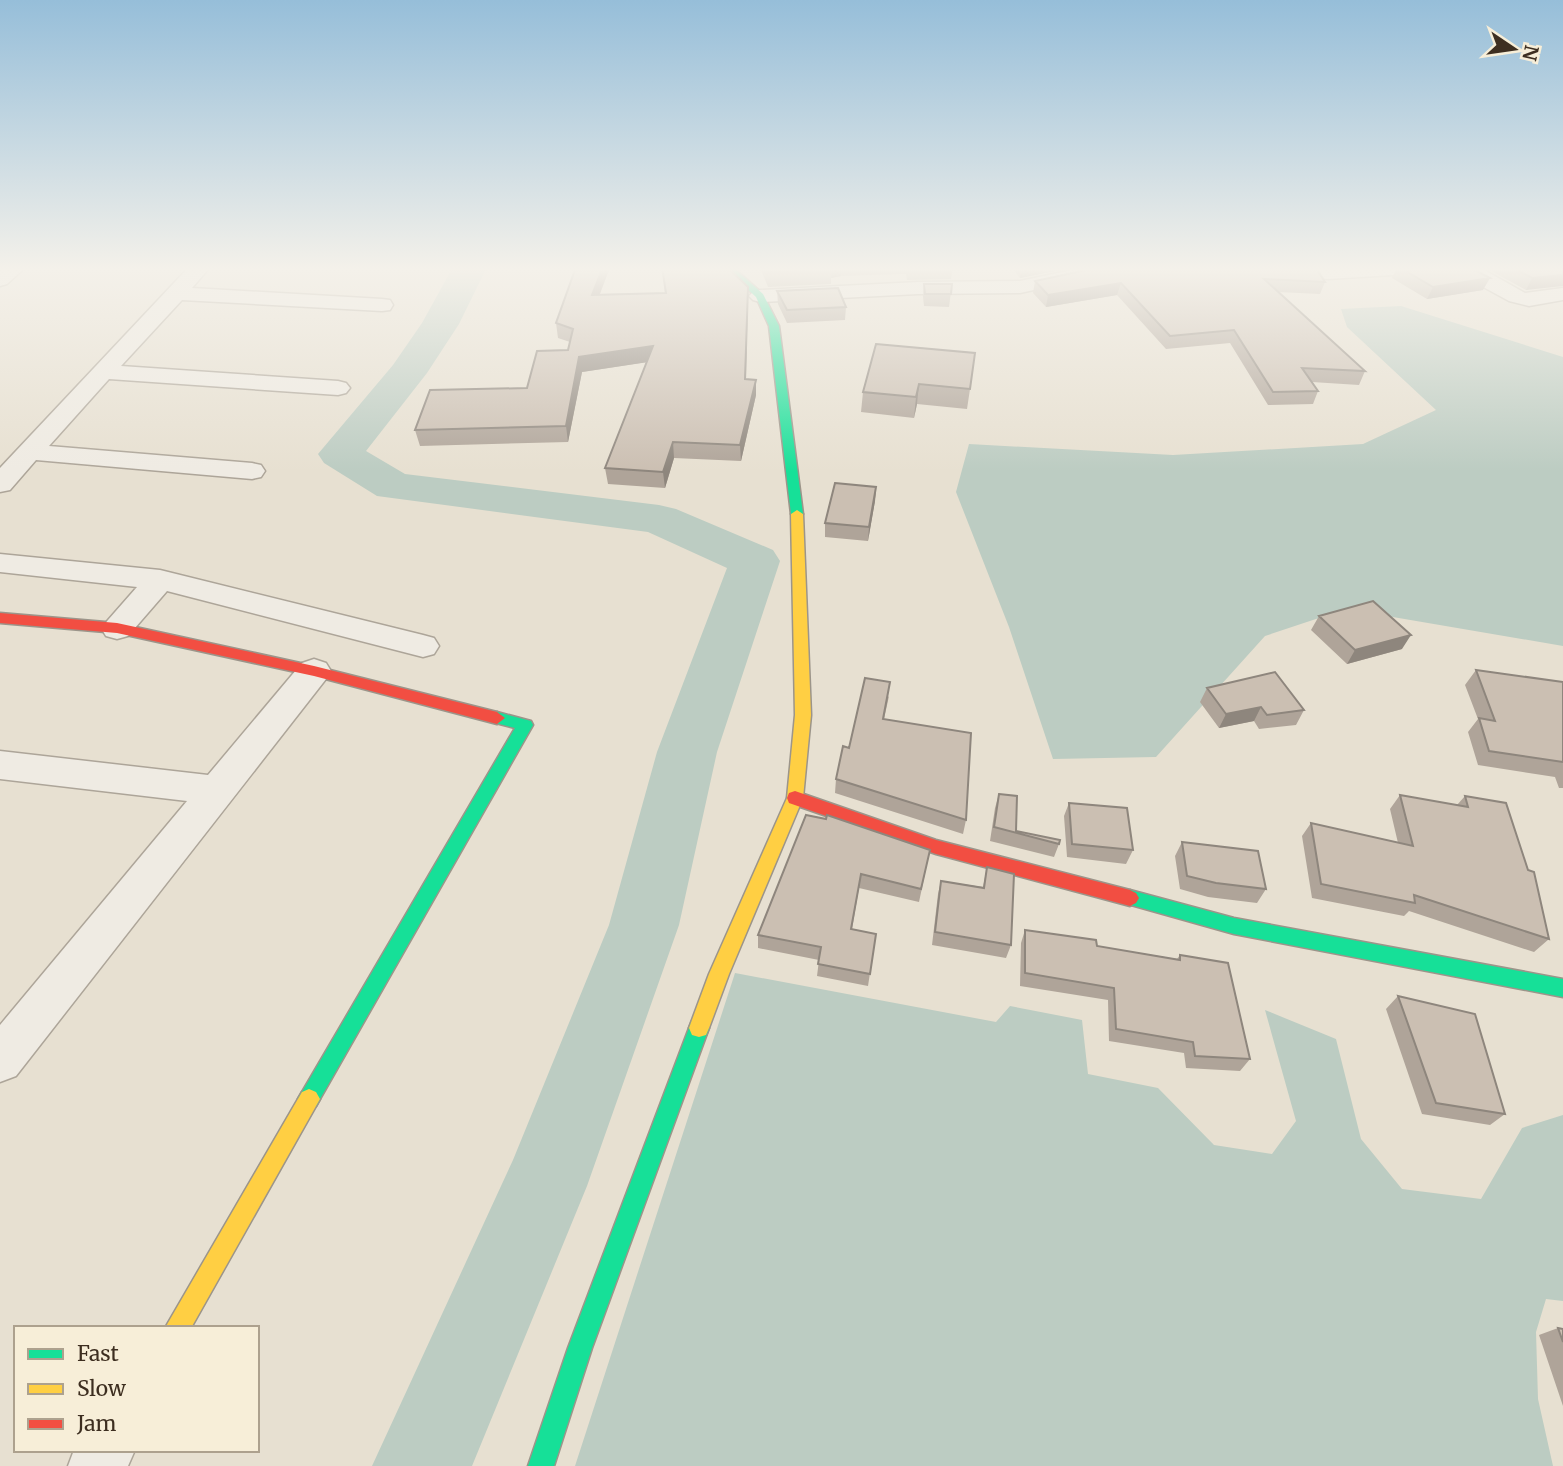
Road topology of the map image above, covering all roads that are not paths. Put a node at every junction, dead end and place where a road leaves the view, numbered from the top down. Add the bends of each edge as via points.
1 (138, 335) edge
2 (775, 335) edge
3 (104, 372) junction
4 (338, 388) dead end
5 (30, 452) junction
6 (252, 471) dead end
7 (0, 484) edge
8 (0, 563) edge
9 (160, 580) junction
10 (0, 618) edge
11 (117, 628) junction
12 (423, 646) dead end
13 (314, 671) junction
14 (0, 765) edge
15 (219, 791) junction
16 (795, 798) junction
17 (1563, 988) edge
18 (2, 1055) edge
19 (178, 1326) edge
20 (541, 1466) edge

1 - 3 street
2 - 16 street via 797,504 803,715
3 - 4 street
3 - 5 street
5 - 6 street
5 - 7 street
8 - 9 street
9 - 11 street
9 - 12 street
10 - 11 street
11 - 13 street
13 - 15 street
13 - 19 street via 525,725
14 - 15 street
15 - 18 street
16 - 17 street via 936,847 1234,926
16 - 20 street via 719,974

